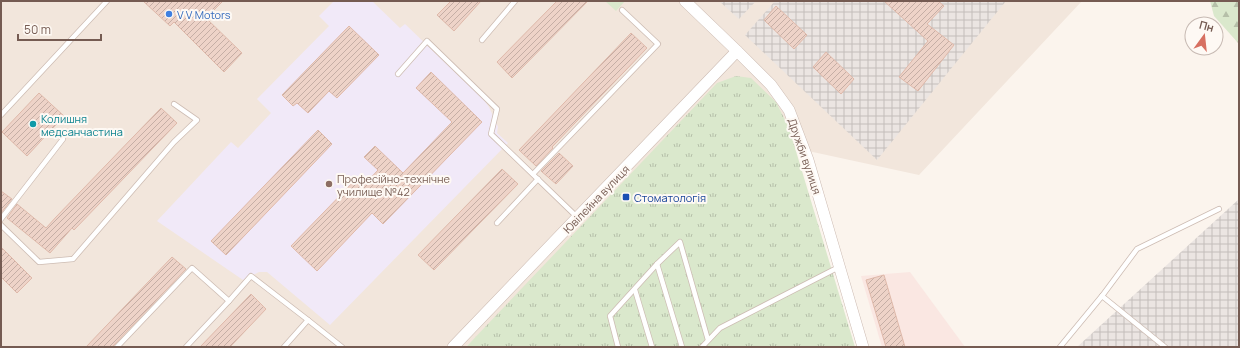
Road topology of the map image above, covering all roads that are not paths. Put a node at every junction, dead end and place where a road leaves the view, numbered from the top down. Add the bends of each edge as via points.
1 (107, 1) edge
2 (515, 1) edge
3 (685, 1) edge
4 (622, 10) dead end
5 (482, 40) dead end
6 (737, 51) junction
7 (398, 74) dead end
8 (174, 104) dead end
9 (1, 115) edge
10 (63, 138) dead end
11 (533, 174) junction
12 (538, 179) junction
13 (1219, 209) dead end
14 (578, 218) junction
15 (1, 219) edge
16 (496, 223) dead end
17 (1, 225) edge
18 (657, 264) junction
19 (840, 267) junction
20 (635, 290) junction
21 (1102, 296) junction
22 (229, 301) junction
23 (308, 320) junction
24 (708, 340) junction
25 (117, 347) edge
26 (186, 347) edge
27 (284, 347) edge
28 (342, 347) edge
29 (453, 347) edge
30 (618, 347) edge
31 (652, 347) edge
32 (682, 347) edge
33 (702, 347) edge
34 (863, 347) edge
35 (1060, 347) edge
36 (1166, 347) edge

1 - 9 lane
2 - 5 lane
3 - 6 street, Дружби вулиця
4 - 11 lane via 658,44
6 - 14 street, Ювілейна вулиця
6 - 19 street, Дружби вулиця via 771,85 789,110 808,160
7 - 11 lane via 427,41 497,109 491,134
8 - 17 lane via 196,120 174,142 73,260 39,262
10 - 15 lane
11 - 12 lane
12 - 14 lane
12 - 16 lane
13 - 21 lane via 1138,249
14 - 29 street, Ювілейна вулиця
18 - 20 lane
18 - 24 lane via 680,242
18 - 32 lane
19 - 24 lane via 720,328
19 - 34 street, Дружби вулиця
20 - 30 lane via 610,316
20 - 31 lane
21 - 35 lane
21 - 36 lane
22 - 23 lane via 251,276
22 - 25 lane via 192,268
22 - 26 lane
23 - 27 lane
23 - 28 lane
24 - 33 lane

